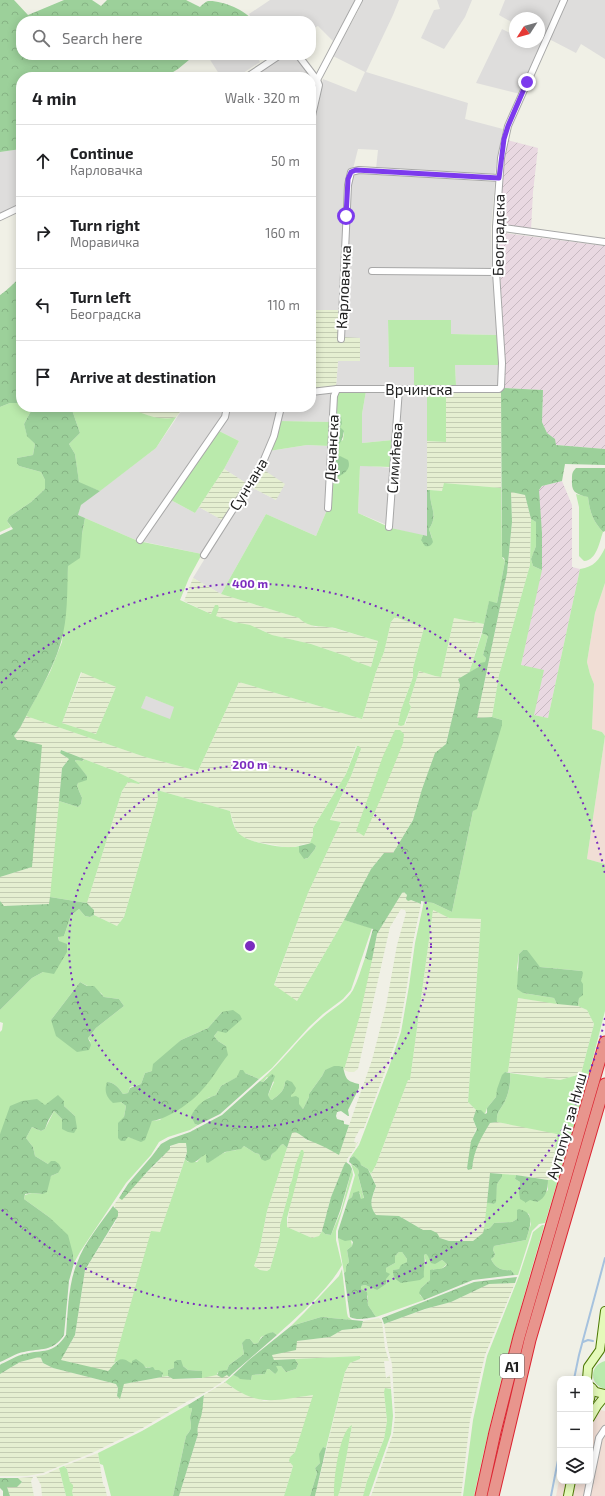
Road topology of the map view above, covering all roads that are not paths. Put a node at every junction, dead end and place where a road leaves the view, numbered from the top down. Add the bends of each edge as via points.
1 (359, 0) edge
2 (564, 0) edge
3 (272, 60) edge
4 (302, 60) edge
5 (254, 72) edge
6 (311, 72) edge
7 (317, 80) joint
8 (316, 99) edge
9 (499, 178) junction
10 (16, 209) edge
11 (0, 217) edge
12 (496, 227) junction
13 (605, 242) edge
14 (372, 271) dead end
15 (496, 272) junction
16 (341, 339) dead end
17 (502, 363) joint
18 (337, 389) junction
19 (399, 389) junction
20 (316, 391) edge
21 (226, 412) edge
22 (280, 412) edge
23 (328, 508) dead end
24 (389, 527) dead end
25 (140, 540) dead end
26 (204, 556) dead end
27 (605, 1042) edge
28 (605, 1084) edge
29 (605, 1312) edge
30 (605, 1354) edge
31 (595, 1358) junction
32 (587, 1376) edge
33 (593, 1389) edge
34 (605, 1395) edge
35 (593, 1413) edge
36 (605, 1429) edge
37 (593, 1467) edge
38 (570, 1484) edge
39 (589, 1484) edge
40 (481, 1496) edge
41 (493, 1496) edge
42 (568, 1496) edge
43 (587, 1496) edge

1 - 7 street
2 - 9 street, Београдска via 508,126
3 - 5 street
4 - 6 street
7 - 8 street via 319,85
9 - 12 street, Београдска
9 - 16 street, Карловачка via 359,170 351,172 348,184
10 - 11 street
12 - 13 street
12 - 15 street, Београдска
14 - 15 street
15 - 17 street, Београдска
17 - 19 street, Врчинска via 502,384 499,389
18 - 19 street, Врчинска
18 - 20 street, Врчинска
18 - 23 street, Дечанска via 334,396
19 - 24 street, Симићева
21 - 25 street
22 - 26 street, Сунчана via 274,436 263,462
27 - 40 highway, Аутопут за Ниш / A1 via 509,1377
28 - 41 highway, Аутопут за Ниш / A1 via 530,1340
29 - 31 street via 602,1343
30 - 31 street
31 - 32 street via 588,1366
33 - 34 street
34 - 35 street
36 - 37 street via 599,1438
38 - 42 street
39 - 43 street

